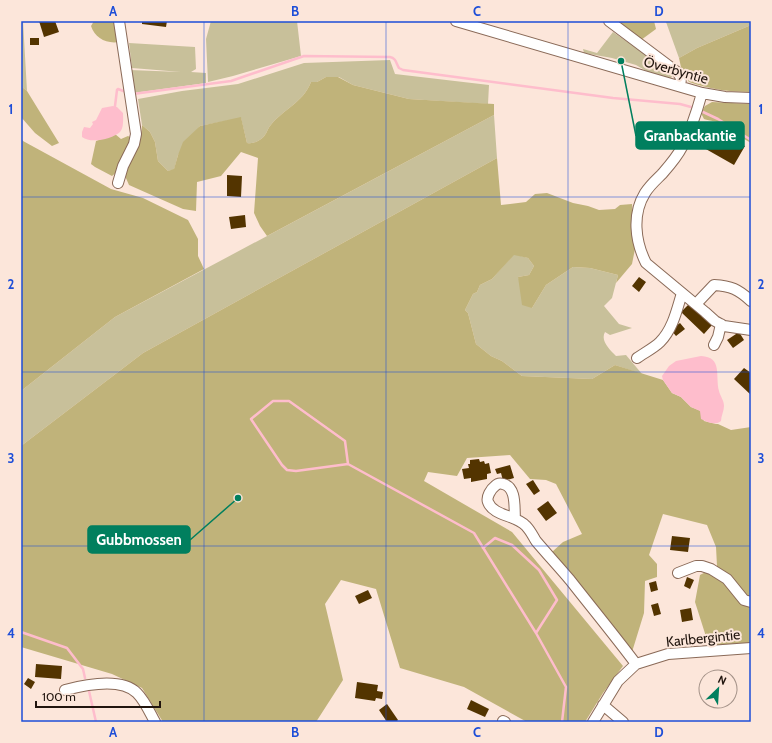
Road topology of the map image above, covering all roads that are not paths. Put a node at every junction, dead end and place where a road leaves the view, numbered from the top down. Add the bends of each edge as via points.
1 (120, 21) edge
2 (456, 21) edge
3 (609, 21) edge
4 (680, 86) junction
5 (702, 93) junction
6 (751, 98) edge
7 (118, 183) dead end
8 (682, 293) junction
9 (751, 301) edge
10 (696, 304) junction
11 (721, 324) junction
12 (751, 330) edge
13 (714, 345) dead end
14 (637, 358) dead end
15 (515, 518) dead end
16 (678, 573) dead end
17 (751, 602) edge
18 (751, 648) edge
19 (636, 664) junction
20 (65, 690) dead end
21 (603, 705) junction
22 (596, 720) edge
23 (155, 722) edge
24 (623, 722) edge

1 - 7 street via 136,134
2 - 4 street, Överbyntie
3 - 4 street via 677,72 681,80
4 - 5 street, Överbyntie
5 - 6 street, Överbyntie
5 - 8 street via 682,148 646,192 641,201 637,220 637,240 646,263
8 - 10 street
8 - 14 street via 667,332 660,342
9 - 10 street via 740,291 728,286 714,285
10 - 11 street
11 - 12 street
11 - 13 street
15 - 19 street via 525,525
16 - 17 street via 696,566 711,569 727,579 744,600
18 - 19 street, Karlbergintie via 668,654
19 - 21 street, Karlbergintie via 618,681
20 - 23 street via 92,684 113,684 128,688 138,694
21 - 22 street, Karlbergintie
21 - 24 street

